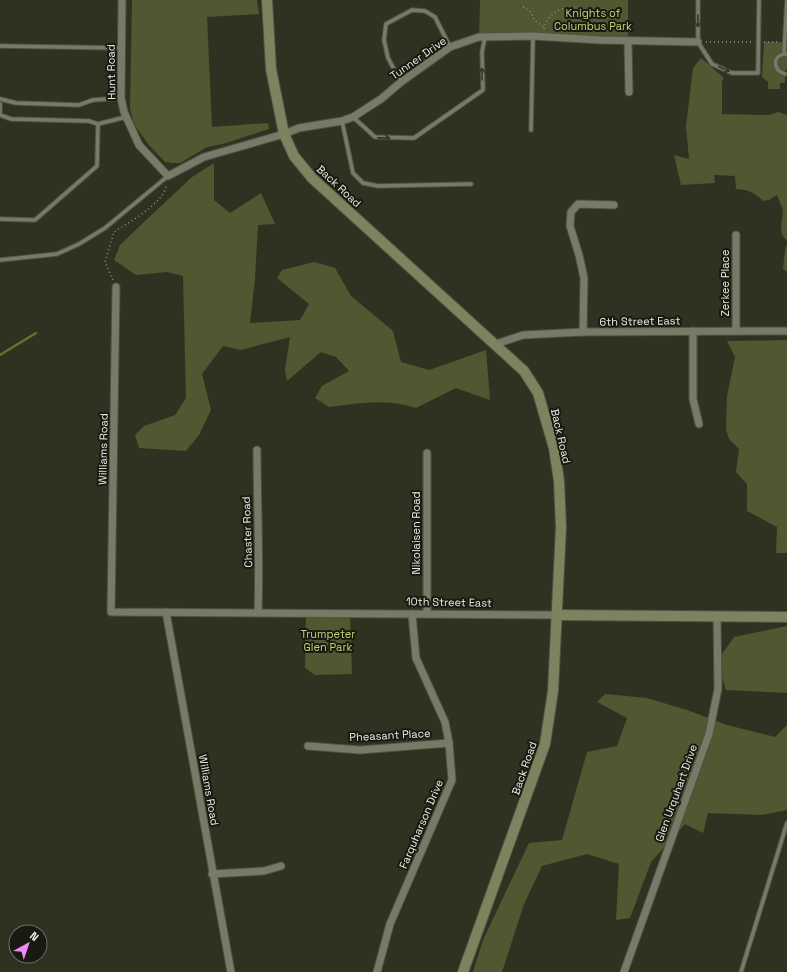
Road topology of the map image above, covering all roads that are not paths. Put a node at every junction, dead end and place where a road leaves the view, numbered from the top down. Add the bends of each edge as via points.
1 (122, 0) edge
2 (698, 0) edge
3 (759, 0) edge
4 (787, 0) edge
5 (268, 2) edge
6 (533, 36) junction
7 (485, 37) junction
8 (628, 41) junction
9 (698, 42) junction
10 (0, 46) edge
11 (450, 47) junction
12 (122, 48) junction
13 (786, 54) edge
14 (785, 74) dead end
15 (401, 82) junction
16 (629, 92) dead end
17 (0, 98) edge
18 (121, 98) junction
19 (0, 104) edge
20 (0, 115) edge
21 (126, 117) junction
22 (354, 117) junction
23 (342, 120) junction
24 (98, 124) junction
25 (530, 130) dead end
26 (284, 134) junction
27 (168, 176) junction
28 (471, 184) dead end
29 (614, 205) dead end
30 (0, 219) edge
31 (736, 235) dead end
32 (0, 260) edge
33 (116, 287) road end
34 (692, 331) junction
35 (736, 331) junction
36 (787, 331) edge
37 (583, 332) junction
38 (496, 344) junction
39 (699, 424) dead end
40 (257, 450) dead end
41 (427, 453) dead end
42 (111, 612) joint
43 (166, 612) junction
44 (258, 612) junction
45 (412, 614) junction
46 (427, 614) junction
47 (556, 615) junction
48 (717, 616) junction
49 (787, 617) edge
50 (449, 743) junction
51 (308, 746) dead end
52 (787, 823) edge
53 (281, 866) dead end
54 (212, 874) junction
55 (231, 972) edge
56 (377, 972) edge
57 (463, 972) edge
58 (624, 972) edge
59 (741, 972) edge

1 - 12 street, Hunt Road
2 -> 9 lane
9 -> 3 lane via 712,64 732,73 758,73
4 - 13 lane
5 - 26 street, Back Road via 271,69
6 - 7 street, Tunner Drive
6 - 8 street, Tunner Drive
6 - 25 lane
7 - 11 street, Tunner Drive
22 -> 7 lane via 375,137 414,138 482,90 482,52
8 - 9 street, Tunner Drive
8 - 16 street
10 - 12 lane
11 - 15 street, Tunner Drive
11 - 15 lane via 435,17 425,11 412,10 386,24 384,40 388,58
12 - 18 street, Hunt Road
13 - 14 lane via 778,56 775,66 779,72
15 - 22 street, Tunner Drive
17 - 18 lane via 16,103 79,105 93,100
18 - 21 street, Hunt Road
19 - 20 lane
20 - 24 lane via 11,119 89,121
21 - 24 lane
21 - 27 street, Hunt Road via 139,145
22 - 23 street, Tunner Drive
23 - 26 street, Tunner Drive via 299,128
23 - 28 lane via 353,173 364,183 378,186
24 - 30 lane via 97,166 35,220
26 - 27 street, Tunner Drive via 204,157
26 - 38 street, Back Road via 294,156 312,178
27 - 32 lane via 106,228 79,244 57,254
29 - 37 street via 578,204 571,212 570,226 584,278
31 - 35 street, Zerkee Place
33 - 42 street, Williams Road
34 - 35 street, 6th Street East
34 - 37 street, 6th Street East
34 - 39 street via 693,399
35 - 36 street, 6th Street East
37 - 38 street, 6th Street East via 523,335
38 - 47 street, Back Road via 524,371 538,393 554,448 559,481 561,528
40 - 44 street, Chaster Road
41 - 46 street, Nikolaisen Road
42 - 43 street, 10th Street East
43 - 44 street, 10th Street East
43 - 54 street, Williams Road
44 - 45 street, 10th Street East
45 - 46 street, 10th Street East
45 - 50 street, Farquharson Drive via 416,658 445,722
46 - 47 street, 10th Street East
47 - 48 street, 10th Street East
47 - 57 street, Back Road via 553,691 545,744
48 - 49 street, 10th Street East
48 - 58 street, Glen Urquhart Drive via 718,689 708,734
50 - 51 street, Pheasant Place via 360,750
50 - 56 street, Farquharson Drive via 452,780 390,924
52 - 59 lane
53 - 54 street via 264,871
54 - 55 street, Williams Road

